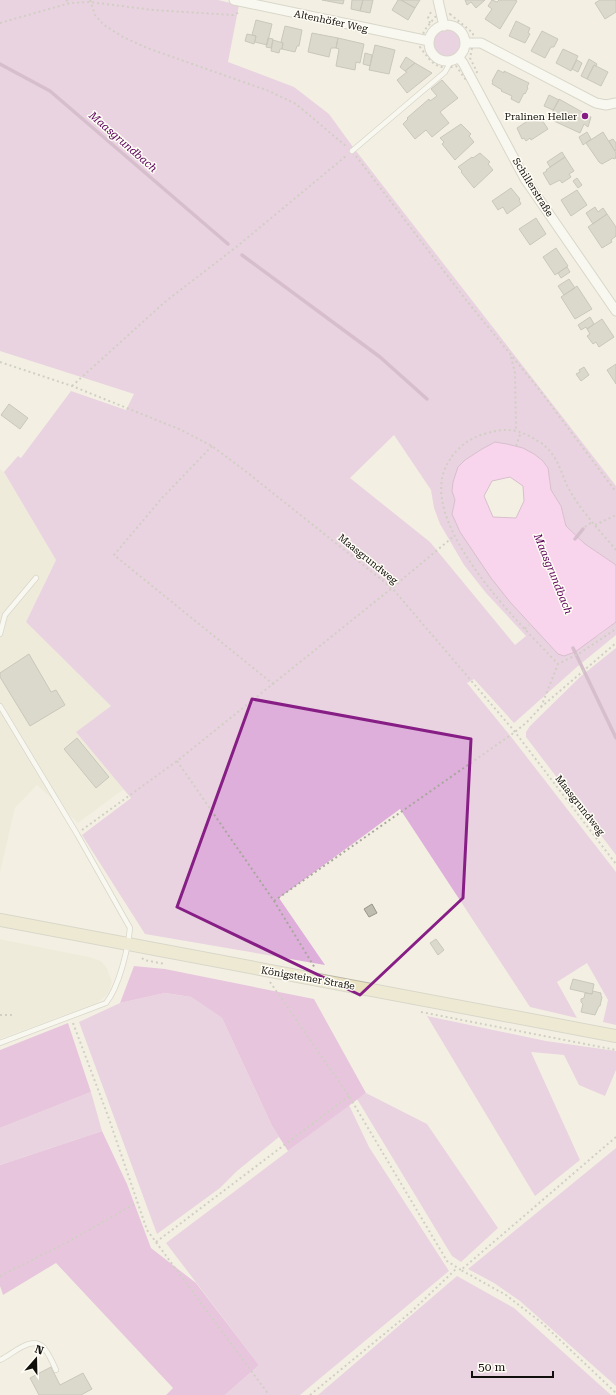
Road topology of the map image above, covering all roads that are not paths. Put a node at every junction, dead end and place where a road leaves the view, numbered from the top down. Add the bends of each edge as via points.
1 (234, 0) edge
2 (436, 4) edge
3 (444, 26) junction
4 (425, 40) junction
5 (465, 43) junction
6 (452, 62) junction
7 (616, 103) edge
8 (352, 151) road end
9 (616, 311) edge
10 (36, 578) dead end
11 (0, 634) edge
12 (0, 706) edge
13 (0, 920) edge
14 (128, 945) junction
15 (616, 1036) edge
16 (0, 1043) edge
17 (0, 1360) edge
18 (56, 1370) dead end

1 - 4 street, Altenhöfer Weg
2 - 3 street
3 - 4 street
3 - 5 street via 461,31
4 - 6 street via 436,57
5 - 6 street via 464,49
5 - 7 street via 481,43 596,103
6 - 8 lane via 445,72
6 - 9 street, Schillerstraße via 471,77 525,179
10 - 11 lane via 5,614
12 - 14 lane via 130,928
13 - 14 main road, Königsteiner Straße
14 - 15 main road, Königsteiner Straße
14 - 16 lane via 113,995 106,1003
17 - 18 lane via 19,1348 34,1343 40,1344

